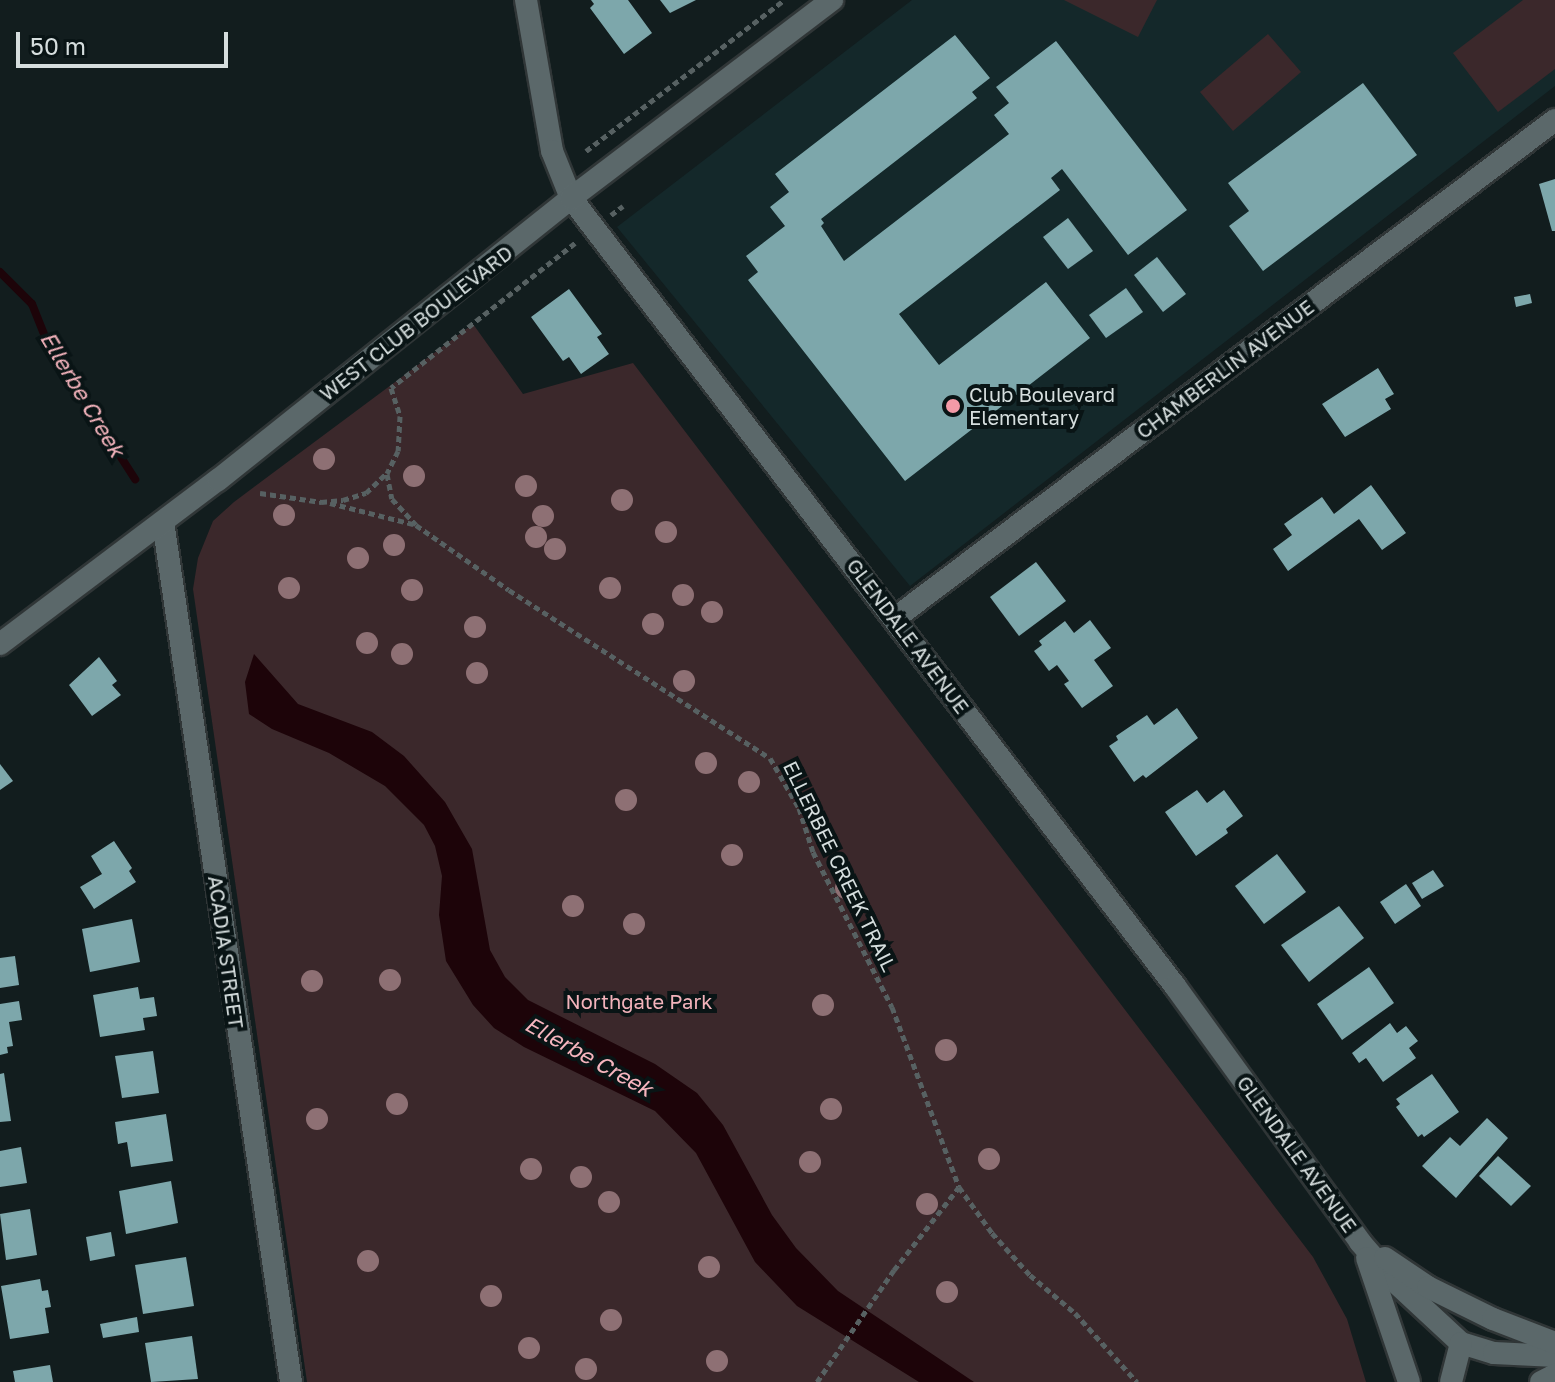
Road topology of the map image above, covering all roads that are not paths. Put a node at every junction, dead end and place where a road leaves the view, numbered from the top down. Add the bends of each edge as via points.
1 (526, 0) edge
2 (832, 0) edge
3 (1555, 120) edge
4 (571, 198) junction
5 (163, 522) junction
6 (894, 619) junction
7 (0, 644) edge
8 (1360, 1242) junction
9 (1461, 1343) junction
10 (1555, 1343) edge
11 (1555, 1356) edge
12 (1555, 1375) edge
13 (291, 1382) edge
14 (1409, 1382) edge
15 (1451, 1382) edge
16 (1541, 1382) edge

1 - 4 street, GLENDALE AVENUE via 552,151
2 - 4 street, WEST CLUB BOULEVARD
3 - 6 street, CHAMBERLIN AVENUE
4 - 5 street, WEST CLUB BOULEVARD
4 - 6 street, GLENDALE AVENUE
5 - 7 street, WEST CLUB BOULEVARD
5 - 13 street, ACADIA STREET
6 - 8 street, GLENDALE AVENUE via 1175,986
8 - 9 street, GLENDALE AVENUE
8 - 10 street, GLENDALE AVENUE via 1428,1287
8 - 14 street, GLENDALE AVENUE
9 - 11 street, GLENDALE AVENUE via 1494,1353
9 - 15 street
12 - 16 street

